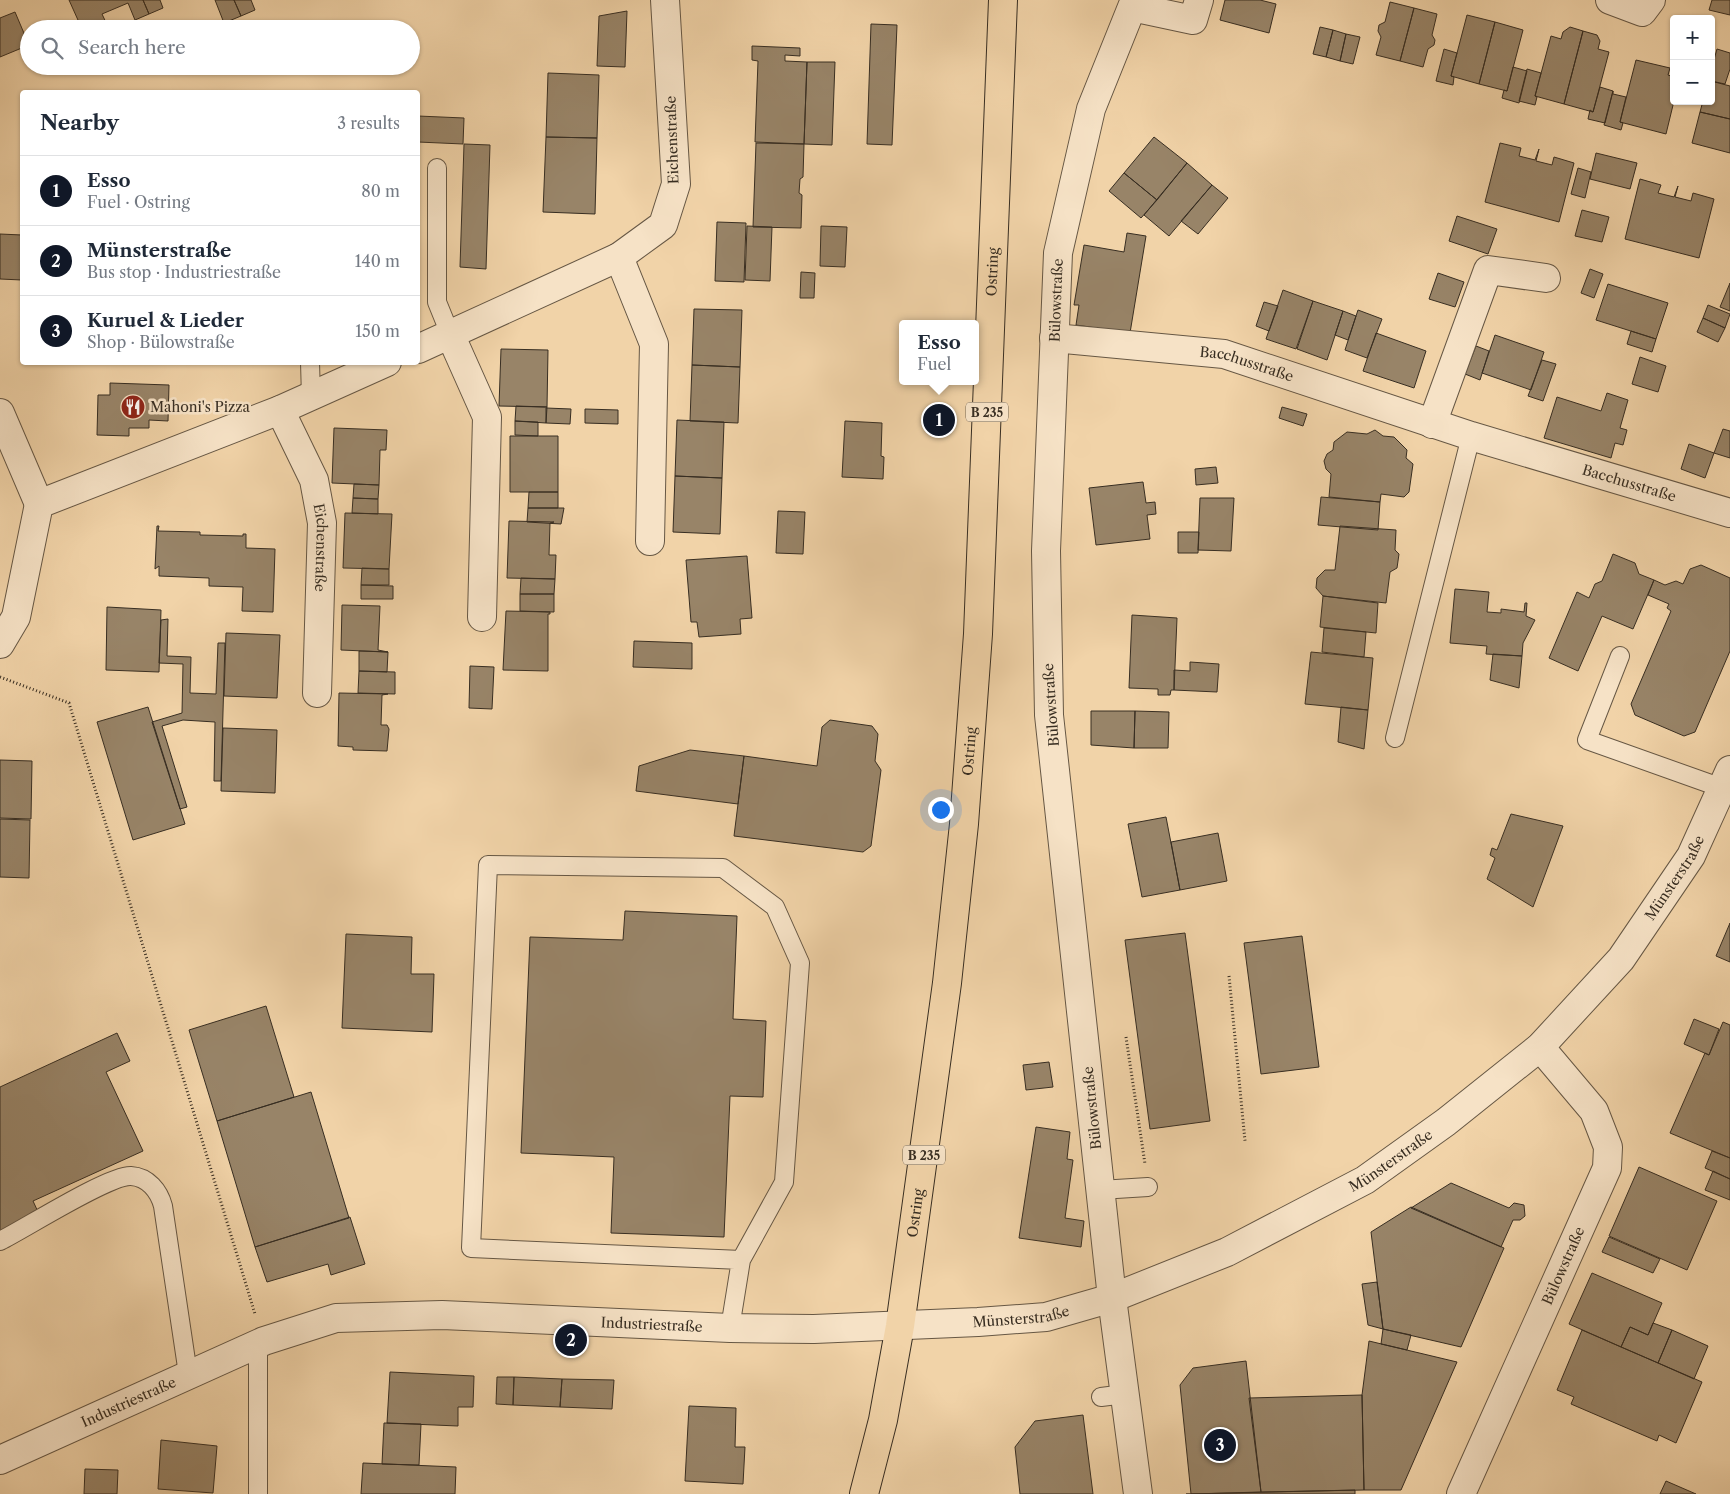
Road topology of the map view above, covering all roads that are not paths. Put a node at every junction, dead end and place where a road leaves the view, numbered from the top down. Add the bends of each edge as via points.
1 (665, 0) edge
2 (1003, 0) edge
3 (1199, 0) edge
4 (1610, 0) edge
5 (1651, 0) edge
6 (437, 168) dead end
7 (619, 257) junction
8 (1546, 278) dead end
9 (450, 334) junction
10 (1054, 338) junction
11 (420, 348) edge
12 (310, 365) edge
13 (380, 365) edge
14 (311, 397) junction
15 (280, 410) junction
16 (0, 413) edge
17 (1432, 424) junction
18 (1471, 436) junction
19 (39, 504) junction
20 (1730, 513) edge
21 (650, 541) dead end
22 (482, 617) dead end
23 (0, 644) edge
24 (1620, 656) dead end
25 (317, 693) dead end
26 (1395, 738) dead end
27 (1726, 779) edge
28 (1540, 1047) junction
29 (1148, 1187) road end
30 (1100, 1190) junction
31 (0, 1241) edge
32 (741, 1260) junction
33 (1112, 1298) junction
34 (900, 1326) junction
35 (730, 1328) junction
36 (261, 1342) junction
37 (188, 1374) junction
38 (0, 1460) edge
39 (258, 1494) edge
40 (864, 1494) edge
41 (1138, 1494) edge
42 (1461, 1494) edge

1 - 7 street, Eichenstraße via 676,184 663,225
2 - 34 main road, Ostring / B 235 via 978,634 965,815 946,993
3 - 10 street, Bülowstraße via 1194,20 1132,7 1090,109 1058,253
4 - 5 street via 1642,12
6 - 9 lane via 437,302
7 - 9 street, Eichenstraße
7 - 21 street via 654,344
8 - 17 street via 1488,270
9 - 11 street, Eichenstraße
9 - 22 street via 487,417
10 - 17 street, Bacchusstraße via 1224,354
10 - 30 street, Bülowstraße via 1046,551 1050,715
12 - 14 lane
13 - 14 street
14 - 15 street
15 - 19 street
15 - 25 street, Eichenstraße via 314,480 322,523
16 - 19 street
17 - 18 street, Bacchusstraße
18 - 20 street, Bacchusstraße
18 - 26 lane
19 - 23 street via 16,617
24 - 27 lane via 1586,740
27 - 28 street, Münsterstraße via 1691,856 1621,959
28 - 33 street, Münsterstraße via 1446,1122 1365,1180 1227,1252
28 - 42 street, Bülowstraße via 1594,1112 1608,1146 1607,1168
29 - 30 lane
30 - 33 street, Bülowstraße
31 - 37 lane via 112,1180 134,1176 153,1186 163,1206
32 - 32 lane via 471,1248 488,865 723,868 775,907 800,963 784,1182
32 - 35 lane
33 - 34 street, Münsterstraße via 1046,1317
33 - 41 street, Bülowstraße via 1113,1396
34 - 35 street, Industriestraße
34 - 40 main road, Ostring / B 235 via 883,1420
35 - 36 street, Industriestraße via 391,1315 336,1318
36 - 37 street, Industriestraße
36 - 39 lane
37 - 38 street, Industriestraße

